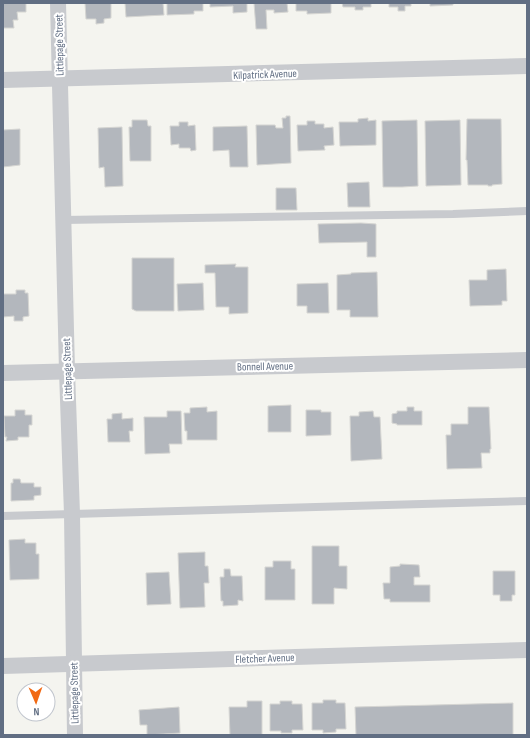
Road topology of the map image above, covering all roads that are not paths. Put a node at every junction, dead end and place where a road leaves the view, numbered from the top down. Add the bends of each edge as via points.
1 (58, 3) edge
2 (527, 66) edge
3 (60, 79) junction
4 (3, 80) edge
5 (527, 211) edge
6 (63, 220) junction
7 (527, 360) edge
8 (67, 371) junction
9 (3, 373) edge
10 (527, 500) edge
11 (72, 514) junction
12 (3, 516) edge
13 (527, 650) edge
14 (74, 664) junction
15 (3, 666) edge
16 (75, 735) edge

1 - 3 street, Littlepage Street
2 - 3 street, Kilpatrick Avenue
3 - 4 street, Kilpatrick Avenue
3 - 6 street, Littlepage Street
5 - 6 lane
6 - 8 street, Littlepage Street
7 - 8 street, Bonnell Avenue
8 - 9 street, Bonnell Avenue
8 - 11 street, Littlepage Street
10 - 11 lane
11 - 12 lane
11 - 14 street, Littlepage Street
13 - 14 street, Fletcher Avenue
14 - 15 street, Fletcher Avenue
14 - 16 street, Littlepage Street

